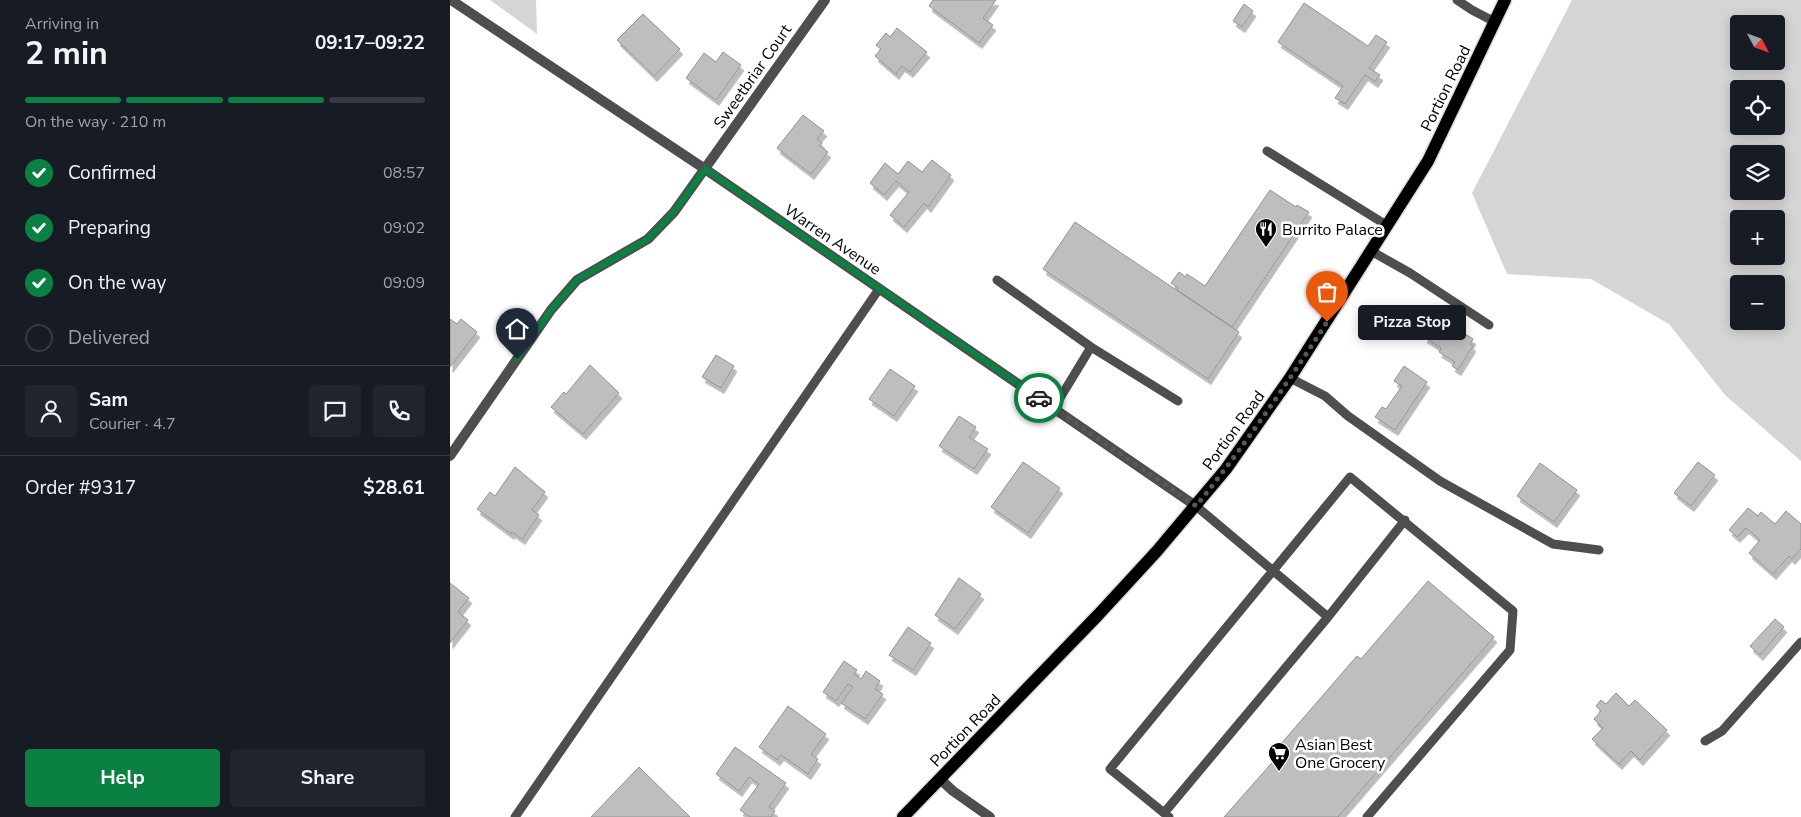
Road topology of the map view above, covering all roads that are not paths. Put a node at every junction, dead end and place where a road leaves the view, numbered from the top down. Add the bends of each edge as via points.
1 (451, 0) edge
2 (824, 0) edge
3 (1457, 0) edge
4 (1505, 0) edge
5 (1495, 22) junction
6 (1267, 151) dead end
7 (705, 169) junction
8 (1388, 226) junction
9 (1371, 251) junction
10 (997, 280) dead end
11 (879, 288) junction
12 (1489, 325) dead end
13 (1092, 347) junction
14 (1290, 378) junction
15 (1178, 401) dead end
16 (1054, 408) junction
17 (450, 456) edge
18 (1196, 506) junction
19 (1405, 520) junction
20 (1599, 550) dead end
21 (1273, 571) junction
22 (1328, 617) junction
23 (1801, 642) edge
24 (1705, 741) dead end
25 (940, 779) junction
26 (1167, 815) edge
27 (515, 817) edge
28 (903, 817) edge
29 (990, 817) edge
30 (1367, 817) edge

1 - 7 street, Warren Avenue
2 - 7 street, Sweetbriar Court
3 - 5 lane
4 - 5 main road, Portion Road
5 - 8 main road, Portion Road via 1428,161
6 - 8 lane
7 - 11 street, Warren Avenue
7 - 17 street, Sweetbriar Court via 674,212 648,239 577,280 551,310
8 - 9 main road, Portion Road
9 - 12 lane
9 - 14 main road, Portion Road
10 - 13 lane
11 - 16 street, Warren Avenue
11 - 27 lane
13 - 15 lane
13 - 16 lane
14 - 18 main road, Portion Road
14 - 20 lane via 1325,396 1348,416 1440,480 1554,544
16 - 18 street, Warren Avenue
18 - 21 lane
18 - 25 main road, Portion Road via 1099,614
19 - 21 lane via 1350,478
19 - 22 lane
19 - 30 lane via 1513,611 1510,650
21 - 22 lane
21 - 26 lane via 1110,769
22 - 26 lane
23 - 24 lane via 1722,732
25 - 28 main road, Portion Road
25 - 29 street

